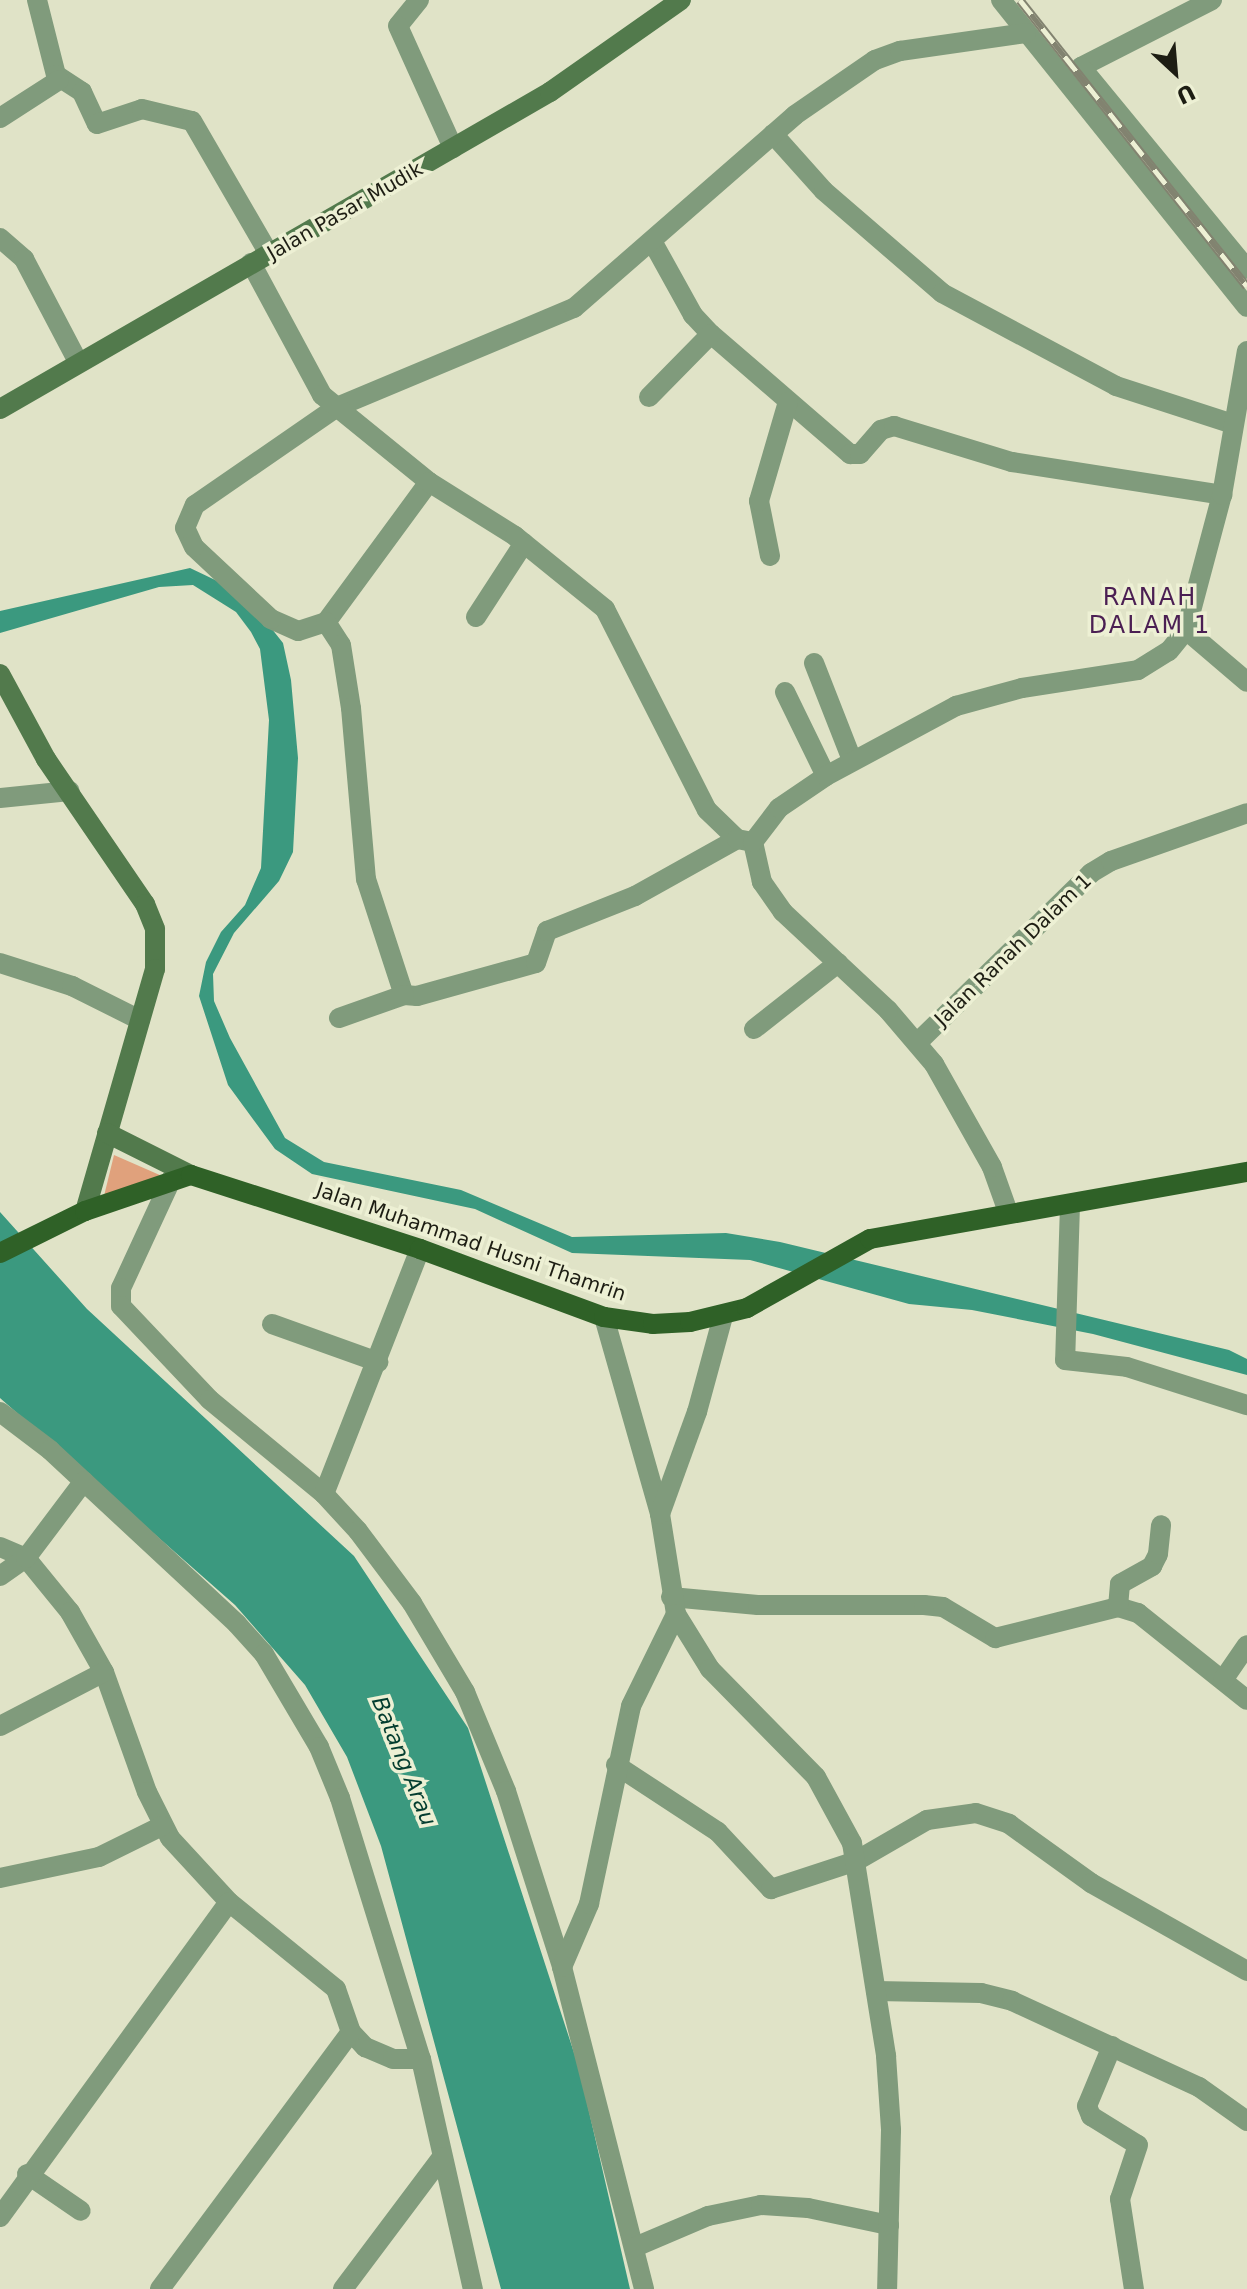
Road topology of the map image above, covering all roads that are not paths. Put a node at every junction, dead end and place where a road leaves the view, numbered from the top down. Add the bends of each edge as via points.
1 (37, 0) edge
2 (419, 0) edge
3 (681, 0) edge
4 (1001, 0) edge
5 (1212, 0) edge
6 (1026, 33) junction
7 (59, 80) junction
8 (0, 118) edge
9 (773, 134) junction
10 (453, 148) junction
11 (0, 238) edge
12 (652, 241) junction
13 (260, 259) junction
14 (1247, 269) edge
15 (1247, 307) edge
16 (711, 334) junction
17 (1247, 351) edge
18 (77, 360) junction
19 (649, 397) dead end
20 (788, 402) junction
21 (337, 407) junction
22 (0, 409) edge
23 (1233, 424) junction
24 (429, 482) junction
25 (1222, 495) junction
26 (524, 543) junction
27 (770, 556) dead end
28 (476, 617) dead end
29 (326, 622) junction
30 (1186, 630) junction
31 (814, 663) dead end
32 (0, 674) edge
33 (1247, 682) edge
34 (785, 692) dead end
35 (852, 760) junction
36 (826, 776) junction
37 (70, 791) junction
38 (0, 798) edge
39 (1247, 813) edge
40 (745, 840) junction
41 (0, 963) edge
42 (838, 963) junction
43 (404, 995) junction
44 (339, 1018) dead end
45 (140, 1020) junction
46 (754, 1029) dead end
47 (918, 1042) junction
48 (107, 1133) junction
49 (1247, 1172) edge
50 (191, 1175) junction
51 (171, 1180) junction
52 (1070, 1205) junction
53 (85, 1211) junction
54 (1008, 1212) junction
55 (420, 1249) junction
56 (0, 1253) edge
57 (723, 1316) junction
58 (604, 1317) junction
59 (272, 1324) dead end
60 (378, 1362) junction
61 (1247, 1405) edge
62 (0, 1412) edge
63 (84, 1481) junction
64 (324, 1494) junction
65 (660, 1514) junction
66 (1161, 1525) dead end
67 (0, 1547) edge
68 (26, 1558) junction
69 (0, 1576) edge
70 (674, 1605) junction
71 (1118, 1607) junction
72 (1247, 1645) edge
73 (104, 1672) junction
74 (1223, 1680) junction
75 (1247, 1700) edge
76 (0, 1726) edge
77 (616, 1765) junction
78 (162, 1826) junction
79 (856, 1861) junction
80 (0, 1878) edge
81 (229, 1902) junction
82 (562, 1967) junction
83 (1247, 1971) edge
84 (876, 1991) junction
85 (351, 2032) junction
86 (1112, 2046) junction
87 (421, 2059) junction
88 (1247, 2121) edge
89 (442, 2157) junction
90 (27, 2174) junction
91 (81, 2211) dead end
92 (0, 2217) edge
93 (889, 2225) junction
94 (635, 2247) junction
95 (160, 2289) edge
96 (343, 2289) edge
97 (473, 2289) edge
98 (644, 2289) edge
99 (887, 2289) edge
100 (1134, 2289) edge

1 - 7 street
2 - 10 street via 398,26
3 - 10 main road, Jalan Pasar Mudik via 550,92
4 - 6 street
5 - 14 street via 1081,67
6 - 9 street via 893,52 842,80
6 - 15 street
7 - 8 street
7 - 13 street via 82,92 97,124 142,109 192,121
9 - 12 street
9 - 23 street via 824,191 942,293 1116,386
10 - 13 main road, Jalan Pasar Mudik
11 - 18 street via 24,259
12 - 16 street via 693,315
12 - 21 street via 560,316
13 - 18 main road, Jalan Pasar Mudik
13 - 21 street via 322,395
16 - 19 street
16 - 20 street
17 - 23 street
18 - 22 main road, Jalan Pasar Mudik
20 - 25 street via 853,455 894,426 1012,462
20 - 27 street via 760,487 759,513
21 - 24 street
21 - 29 street via 207,496 185,523 194,547 278,626 298,631
23 - 25 street
24 - 26 street
24 - 29 street
25 - 30 street
26 - 28 street
26 - 40 street via 605,609 707,810
29 - 43 street via 341,645 351,708 366,879
30 - 33 street
30 - 35 street via 1158,661 1138,670 987,695
31 - 35 street
32 - 37 main road via 46,759
34 - 36 street
35 - 36 street
36 - 40 street via 779,808
37 - 38 street
37 - 45 main road via 145,904 155,929 155,969
39 - 47 street, Jalan Ranah Dalam 1 via 1111,861 1091,873
40 - 42 street via 762,882 783,912
40 - 43 street via 635,896 547,931 536,963 417,996
41 - 45 street via 72,986
42 - 46 street
42 - 47 street
43 - 44 street
45 - 48 main road
47 - 54 street via 969,1121
48 - 50 main road
48 - 53 main road
49 - 52 main road, Jalan Muhammad Husni Thamrin
50 - 51 main road
50 - 55 main road, Jalan Muhammad Husni Thamrin
51 - 53 main road
51 - 64 street via 121,1288 121,1306 210,1400
52 - 54 main road, Jalan Muhammad Husni Thamrin
52 - 61 street via 1067,1361 1127,1367
53 - 56 main road
54 - 57 main road, Jalan Muhammad Husni Thamrin via 870,1239 826,1259 747,1308
55 - 58 main road, Jalan Muhammad Husni Thamrin
55 - 60 street
57 - 58 main road, Jalan Muhammad Husni Thamrin via 653,1324
57 - 65 street via 697,1412
58 - 65 street
59 - 60 street
60 - 64 street
62 - 63 street
63 - 68 street
63 - 87 street via 237,1624 284,1685 340,1798
64 - 82 street via 386,1565 465,1692 506,1791
65 - 70 street
66 - 71 street via 1152,1566 1120,1584
67 - 68 street
68 - 69 street
68 - 73 street via 59,1594
70 - 71 street via 924,1605 943,1607 995,1638
70 - 77 street via 642,1678
70 - 79 street via 710,1669 816,1777 846,1829
71 - 74 street via 1138,1613
72 - 74 street
73 - 76 street
73 - 78 street
74 - 75 street
77 - 79 street via 718,1832 771,1889
77 - 82 street via 589,1904
78 - 80 street via 90,1860
78 - 81 street
79 - 83 street via 927,1820 951,1813 996,1817 1102,1890
79 - 84 street
81 - 85 street via 336,1989
81 - 90 street
82 - 94 street
84 - 86 street via 981,1993 1024,2006
84 - 93 street via 891,2130
85 - 87 street via 377,2056
85 - 95 street
86 - 88 street via 1199,2087
86 - 100 street via 1087,2106 1091,2116 1138,2145 1120,2199
87 - 89 street
89 - 96 street
89 - 97 street
90 - 91 street
90 - 92 street
93 - 94 street via 808,2208 761,2205 708,2216
93 - 99 street
94 - 98 street

